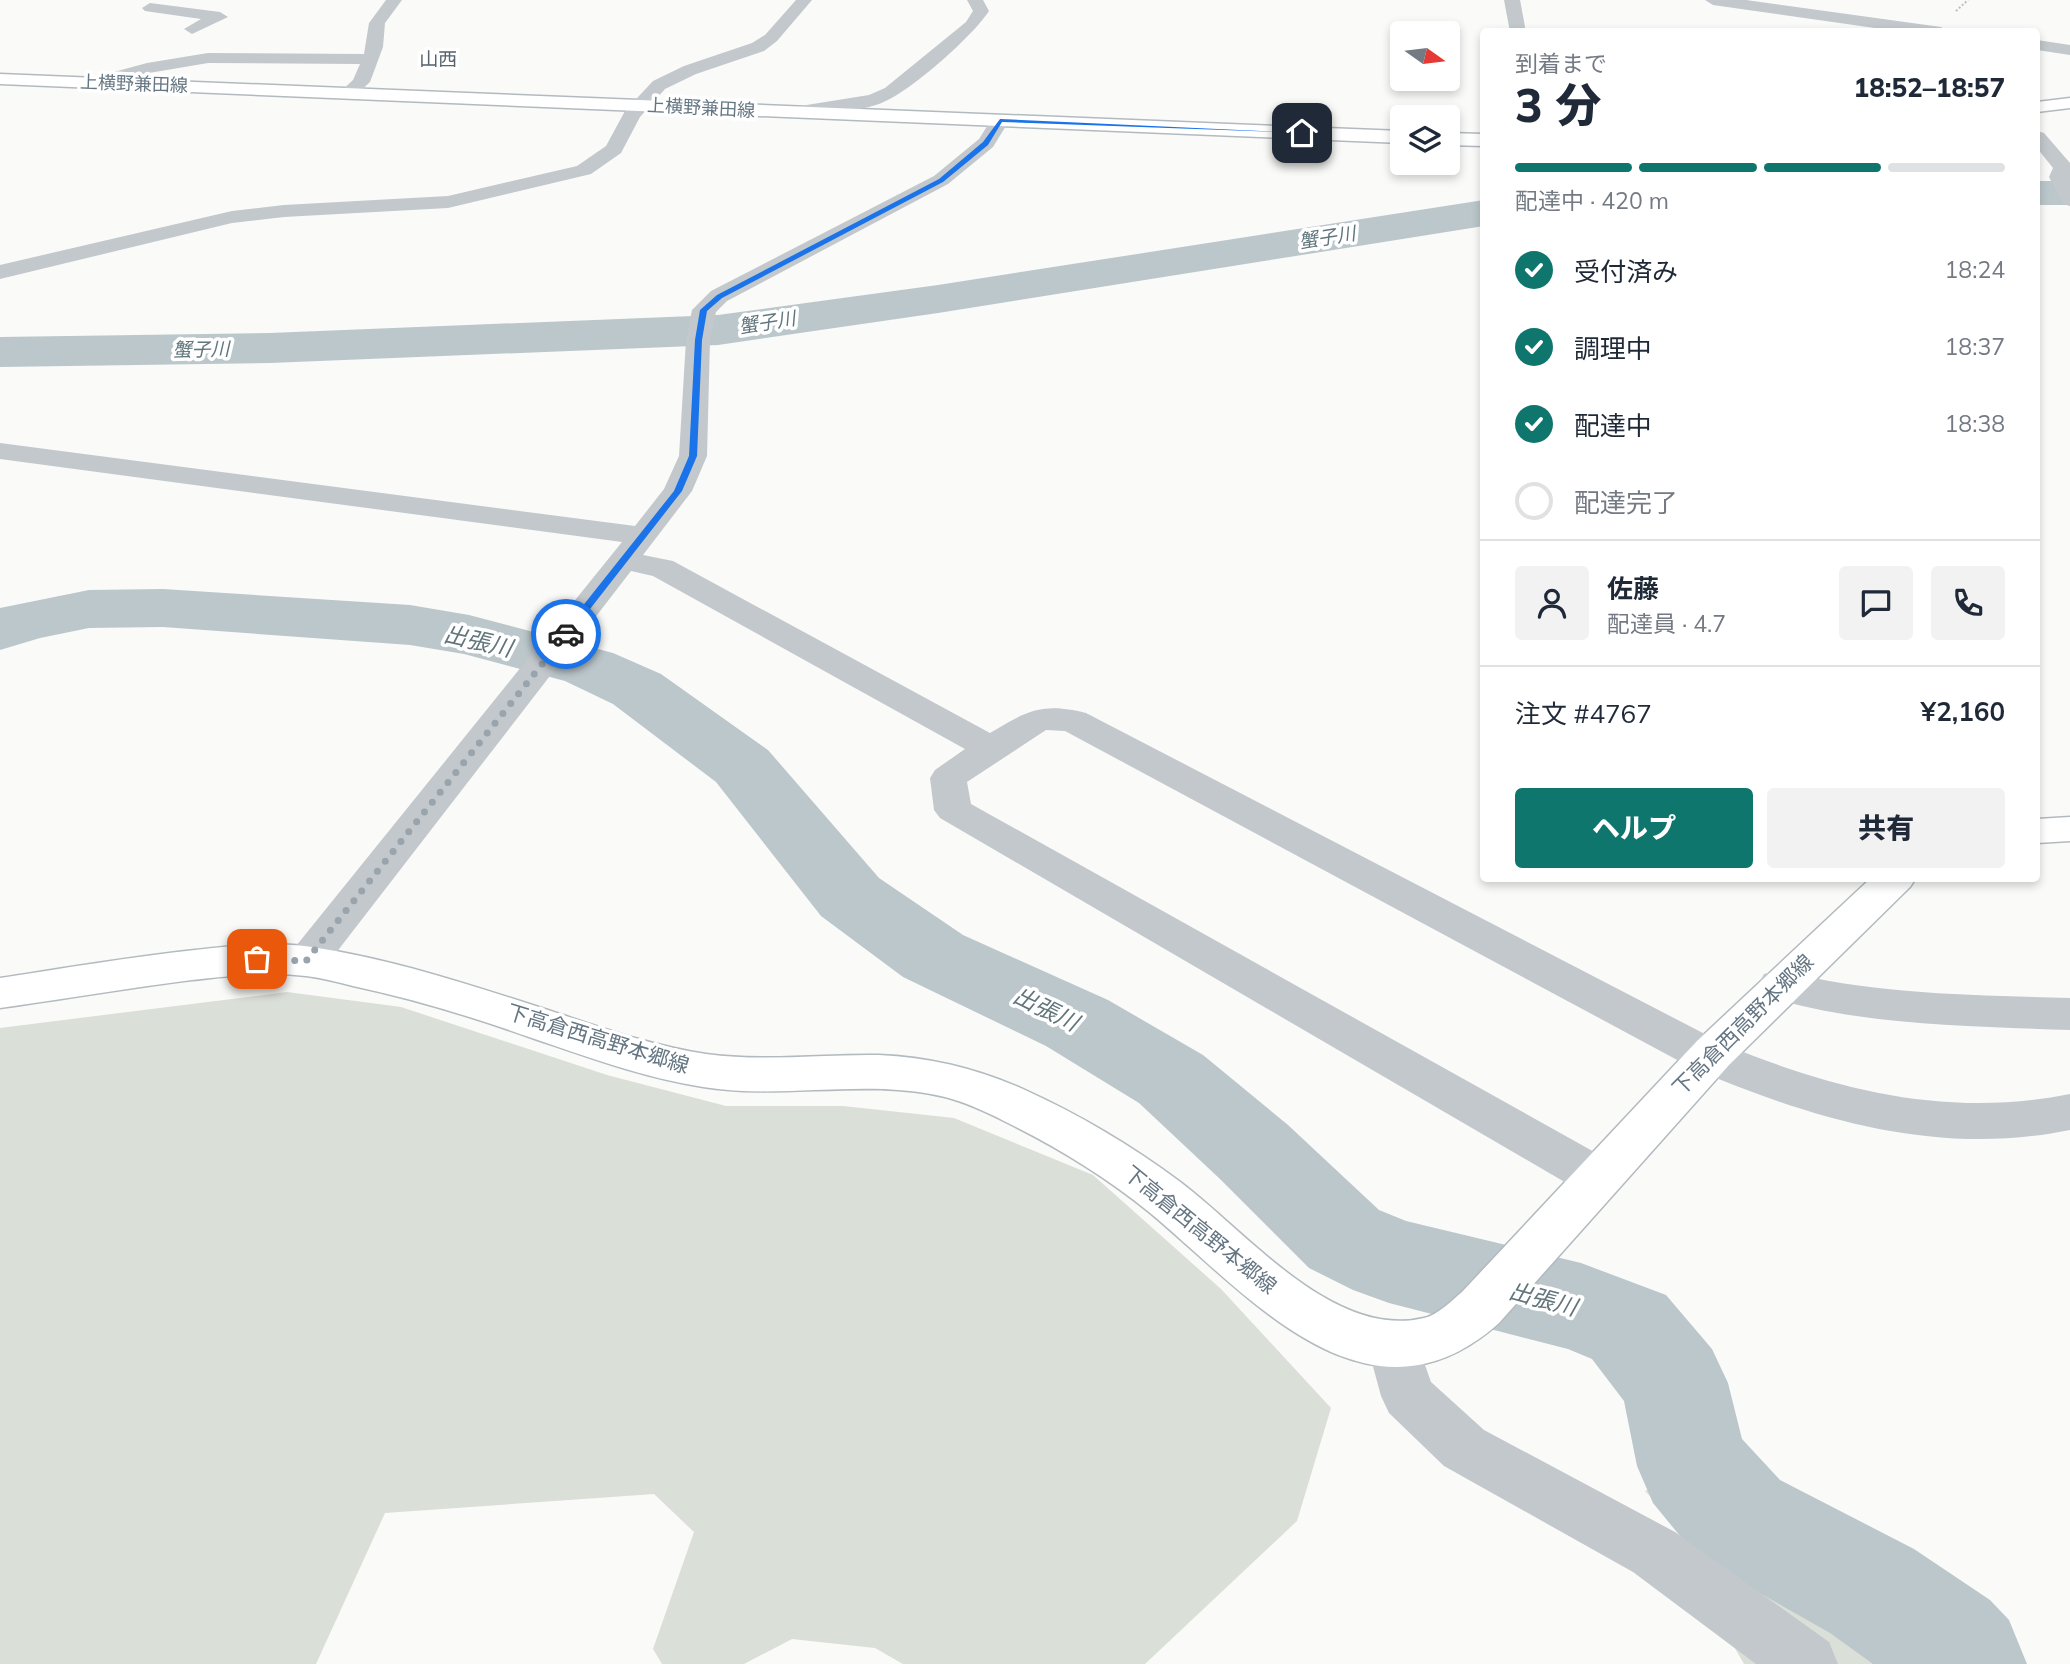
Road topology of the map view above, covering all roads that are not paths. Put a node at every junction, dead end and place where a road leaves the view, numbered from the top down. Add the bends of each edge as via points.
1 (171, 0) edge
2 (394, 0) edge
3 (804, 0) edge
4 (975, 0) edge
5 (1512, 0) edge
6 (1713, 0) edge
7 (1517, 28) edge
8 (1912, 28) edge
9 (192, 29) dead end
10 (2040, 45) edge
11 (2070, 50) edge
12 (370, 59) junction
13 (0, 79) edge
14 (94, 83) junction
15 (348, 93) junction
16 (2070, 103) edge
17 (639, 105) junction
18 (2040, 107) edge
19 (794, 112) junction
20 (1000, 121) junction
21 (1390, 137) edge
22 (1460, 139) edge
23 (1480, 140) edge
24 (2040, 140) edge
25 (2066, 193) edge
26 (0, 272) edge
27 (0, 451) edge
28 (634, 549) junction
29 (990, 748) junction
30 (2070, 830) edge
31 (2040, 831) edge
32 (1892, 882) edge
33 (306, 961) junction
34 (1779, 985) junction
35 (0, 993) edge
36 (2070, 1014) edge
37 (1710, 1057) junction
38 (2070, 1112) edge
39 (1597, 1177) junction
40 (1394, 1348) junction
41 (1807, 1664) edge

1 - 9 street via 145,10 220,17
2 - 12 street via 377,23
3 - 17 street via 758,47 673,77
4 - 19 street via 981,11 972,24 891,92 873,100
5 - 7 street
6 - 8 street
10 - 11 street
12 - 14 street via 208,58
12 - 15 street via 361,82
13 - 14 main road, 上横野兼田線
14 - 15 main road, 上横野兼田線
15 - 17 main road, 上横野兼田線
16 - 18 main road
17 - 19 main road, 上横野兼田線
17 - 26 street via 614,149 584,170 448,202 232,217
19 - 20 main road, 上横野兼田線
20 - 21 main road, 上横野兼田線
20 - 28 street via 986,143 941,180 719,296 704,310 693,456 678,491
22 - 23 main road
24 - 25 street via 2063,168 2059,177
27 - 28 street
28 - 29 street
28 - 33 street
29 - 37 street via 1039,719 1073,721
29 - 39 street via 948,778 953,810
30 - 31 main road
32 - 34 main road, 下高倉西高野本郷線
33 - 35 main road, 下高倉西高野本郷線 via 257,959 164,968
33 - 40 main road, 下高倉西高野本郷線 via 424,986 625,1052 704,1070 751,1076 871,1071 918,1075 974,1088 1095,1149 1164,1196 1296,1308 1344,1335
34 - 36 street via 1809,995 1864,1003
34 - 37 main road, 下高倉西高野本郷線
37 - 38 street via 1765,1081 1925,1120 2023,1121
37 - 39 main road, 下高倉西高野本郷線
39 - 40 main road, 下高倉西高野本郷線 via 1481,1308 1437,1340
40 - 41 street via 1408,1396 1464,1448 1654,1552

